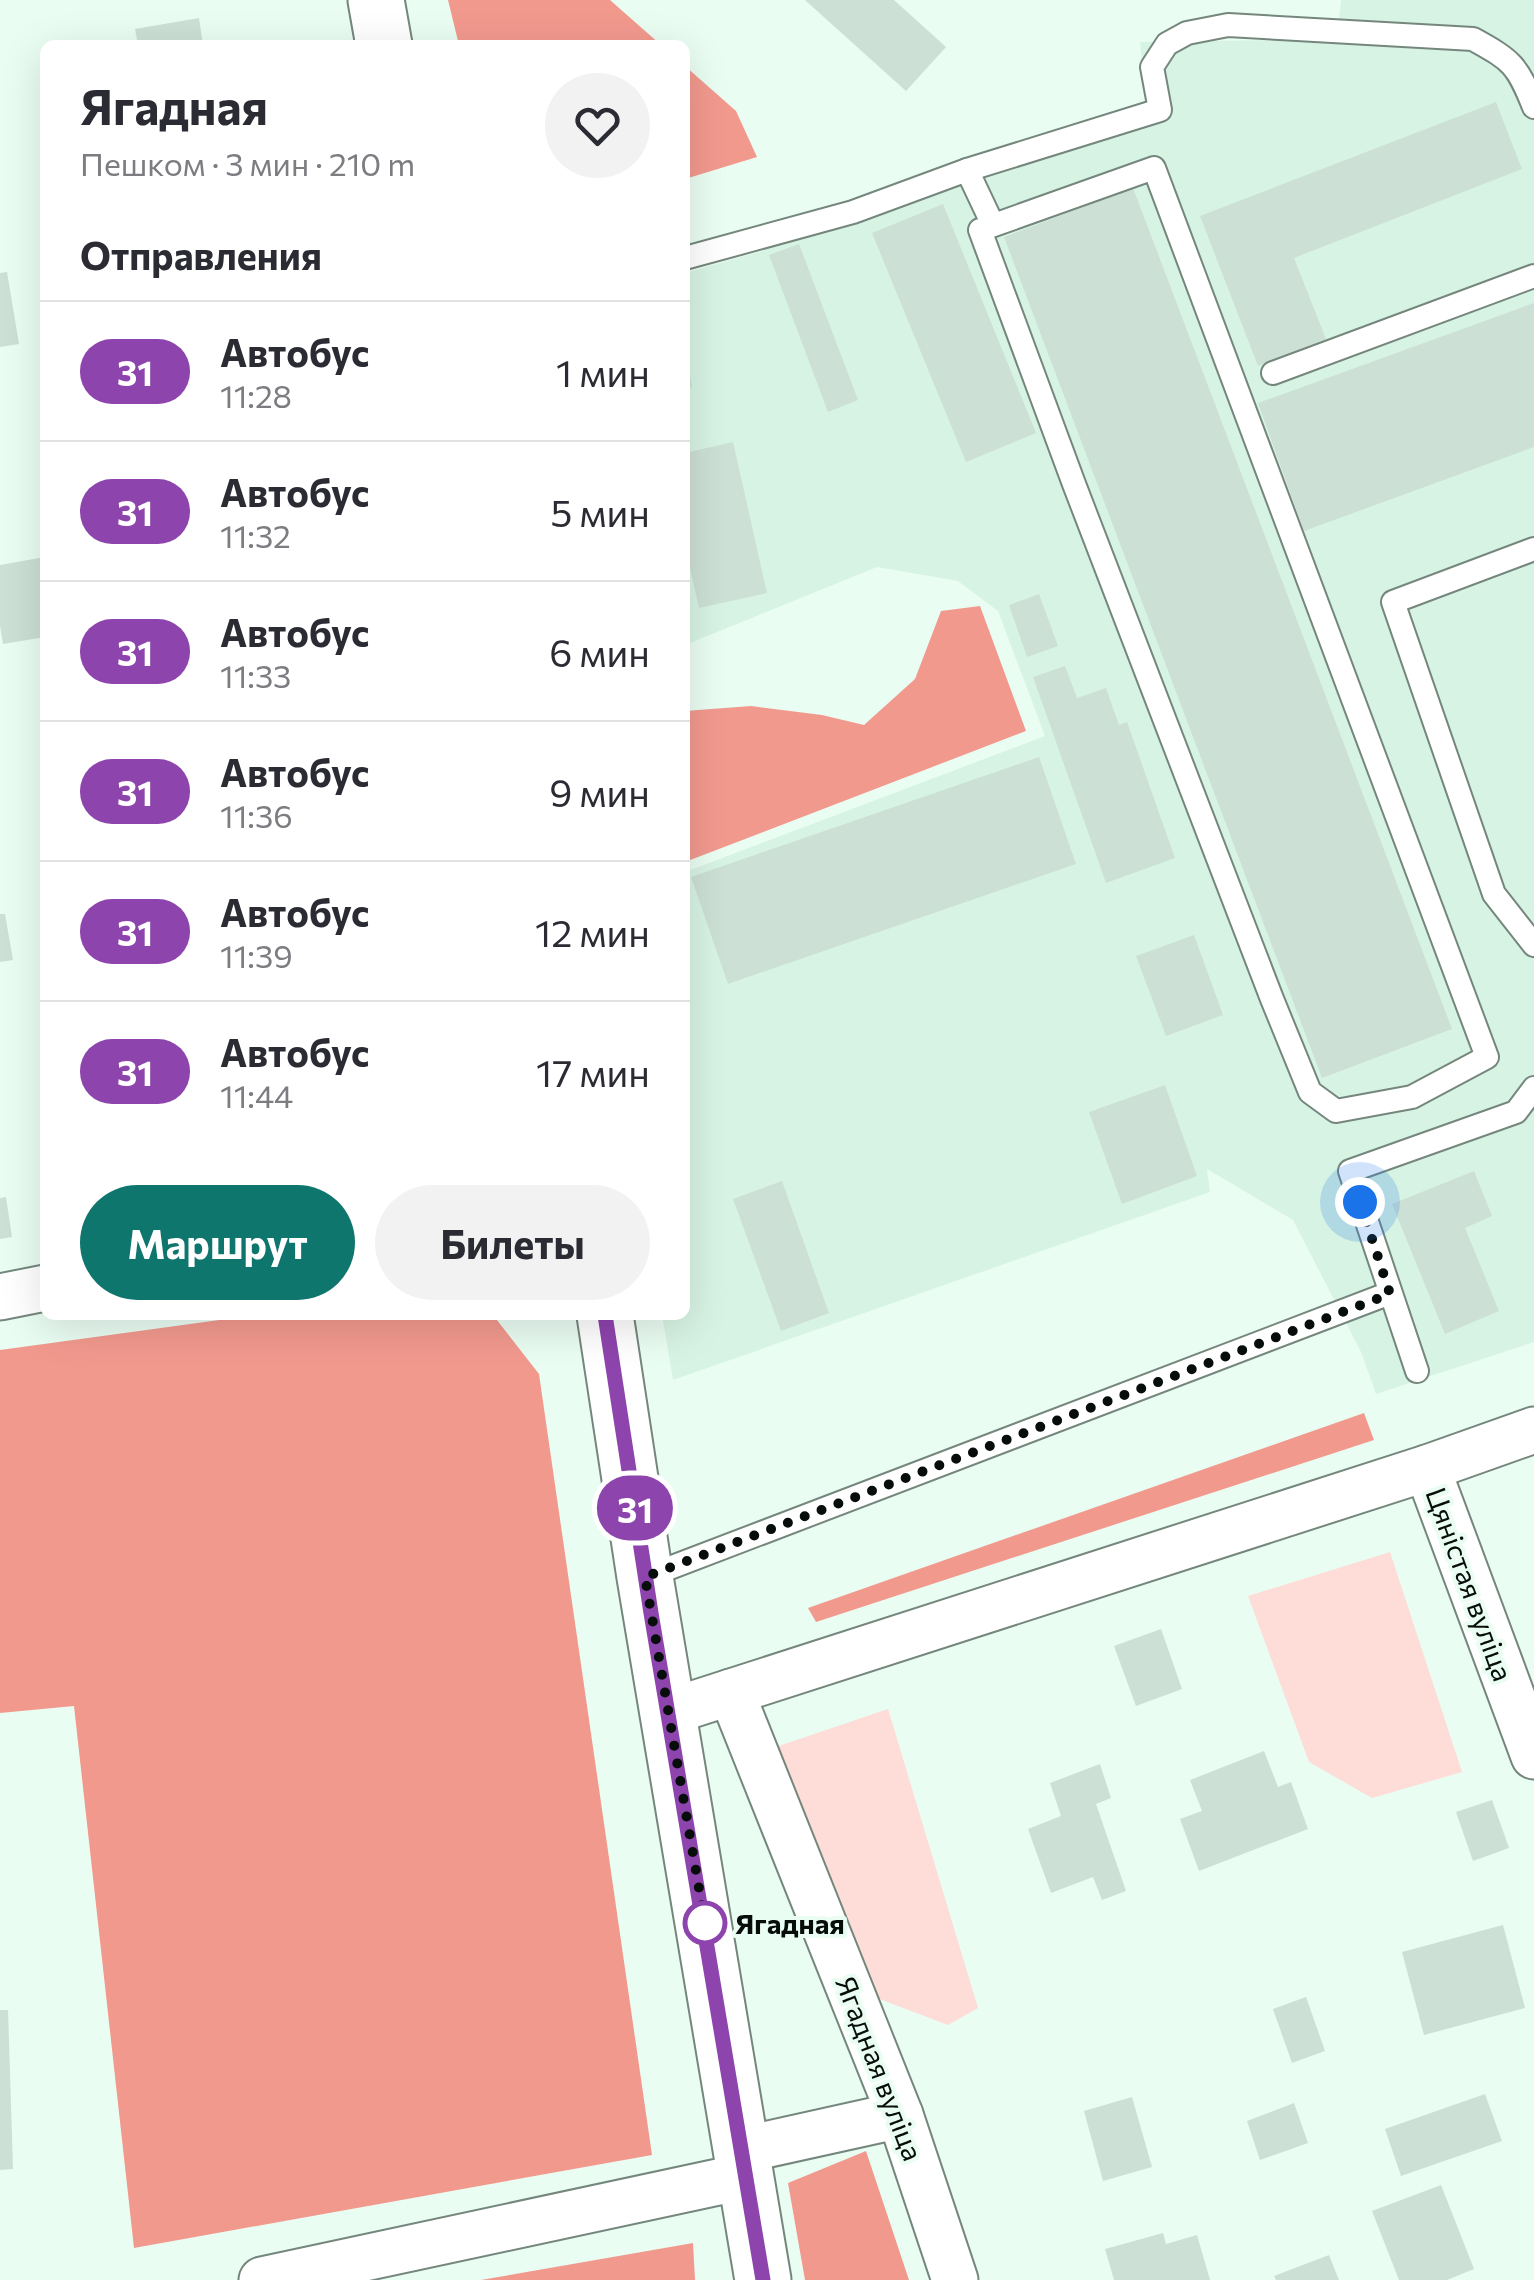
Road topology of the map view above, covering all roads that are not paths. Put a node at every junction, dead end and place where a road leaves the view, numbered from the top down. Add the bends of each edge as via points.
1 (376, 0) edge
2 (383, 40) edge
3 (1534, 107) edge
4 (967, 170) junction
5 (993, 225) junction
6 (690, 257) edge
7 (1534, 276) edge
8 (1272, 374) dead end
9 (1534, 549) edge
10 (1534, 945) edge
11 (1534, 1088) edge
12 (40, 1289) edge
13 (1390, 1294) junction
14 (0, 1297) edge
15 (606, 1320) edge
16 (1417, 1371) dead end
17 (1534, 1430) edge
18 (1426, 1468) junction
19 (645, 1577) junction
20 (731, 1692) junction
21 (669, 1712) junction
22 (1534, 1756) edge
23 (900, 2115) junction
24 (744, 2163) junction
25 (262, 2280) edge
26 (763, 2280) edge
27 (955, 2280) edge

1 - 2 main road
3 - 4 lane via 1513,66 1473,39 1228,25 1187,32 1167,44 1152,66 1160,110
4 - 5 lane
4 - 6 lane via 853,212
5 - 5 lane via 1154,168 1487,1057 1412,1097 1336,1111 1310,1092 980,230
7 - 8 lane
9 - 10 lane via 1393,602 1494,894
11 - 13 lane via 1516,1112 1350,1171
12 - 14 street
13 - 16 lane
13 - 19 lane
15 - 19 main road
17 - 18 street
18 - 20 street
18 - 22 street, Цяністая вуліца
19 - 21 main road
20 - 21 street
20 - 23 street, Ягадная вуліца
21 - 24 main road
23 - 24 street
23 - 27 street, Ягадная вуліца
24 - 25 street
24 - 26 main road

